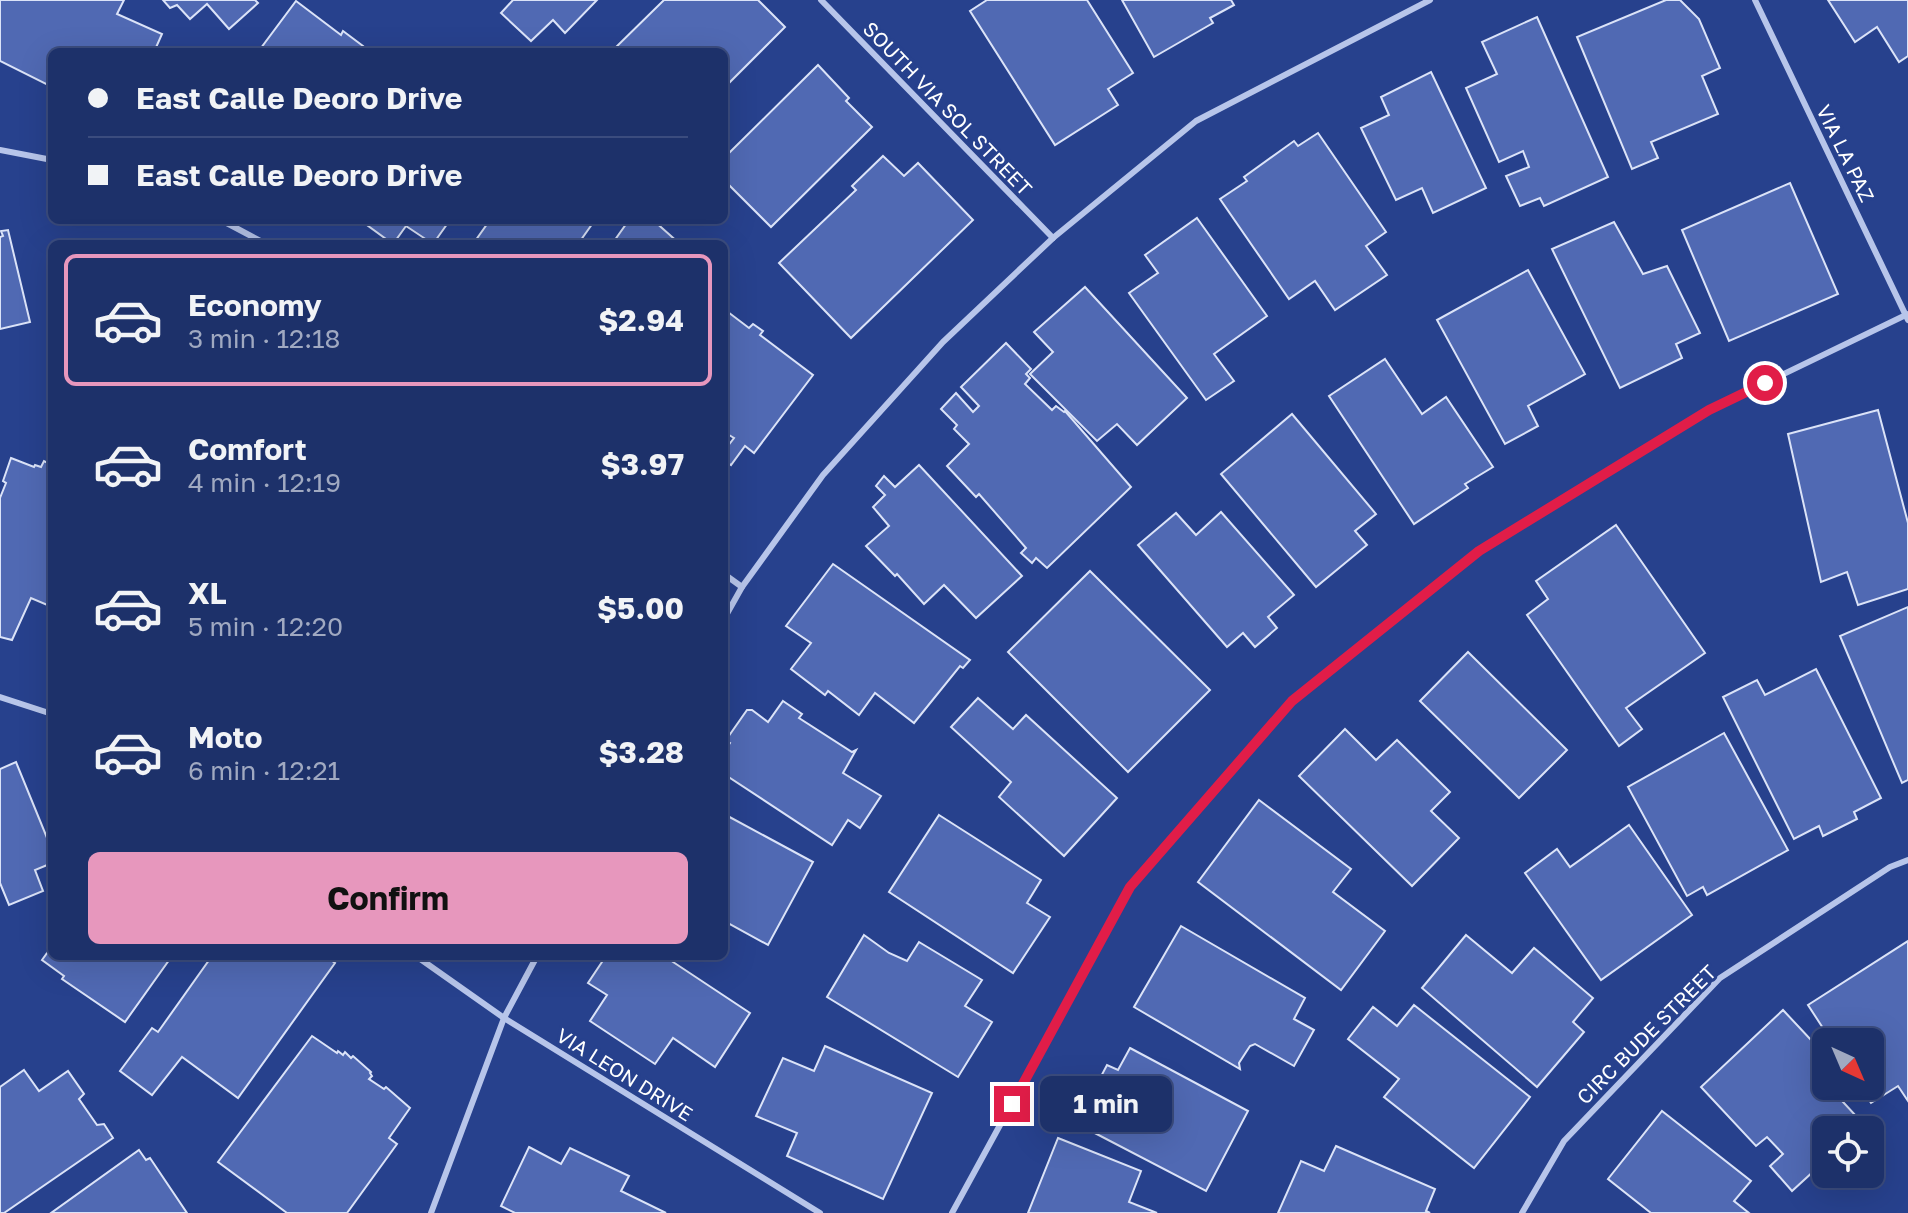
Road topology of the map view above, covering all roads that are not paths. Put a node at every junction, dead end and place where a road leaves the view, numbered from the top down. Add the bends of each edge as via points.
1 (821, 0) edge
2 (1430, 0) edge
3 (1755, 0) edge
4 (0, 150) edge
5 (48, 159) edge
6 (228, 224) edge
7 (1053, 238) junction
8 (258, 240) edge
9 (1907, 316) edge
10 (728, 577) edge
11 (742, 587) junction
12 (728, 612) edge
13 (0, 697) edge
14 (48, 713) edge
15 (1908, 860) edge
16 (422, 960) edge
17 (535, 960) edge
18 (504, 1018) junction
19 (431, 1213) edge
20 (820, 1213) edge
21 (952, 1213) edge
22 (1522, 1213) edge

1 - 7 lane, SOUTH VIA SOL STREET
2 - 7 lane via 1196,121
3 - 9 lane, VIA LA PAZ
4 - 5 lane
6 - 8 lane
7 - 11 lane via 943,342 823,475
9 - 21 lane via 1709,410 1479,551 1292,701 1130,887
10 - 11 lane
11 - 12 lane
13 - 14 lane
15 - 22 lane, CIRC BUDE STREET via 1720,978 1564,1141
16 - 18 lane, VIA LEON DRIVE
17 - 18 lane
18 - 19 lane
18 - 20 lane, VIA LEON DRIVE

